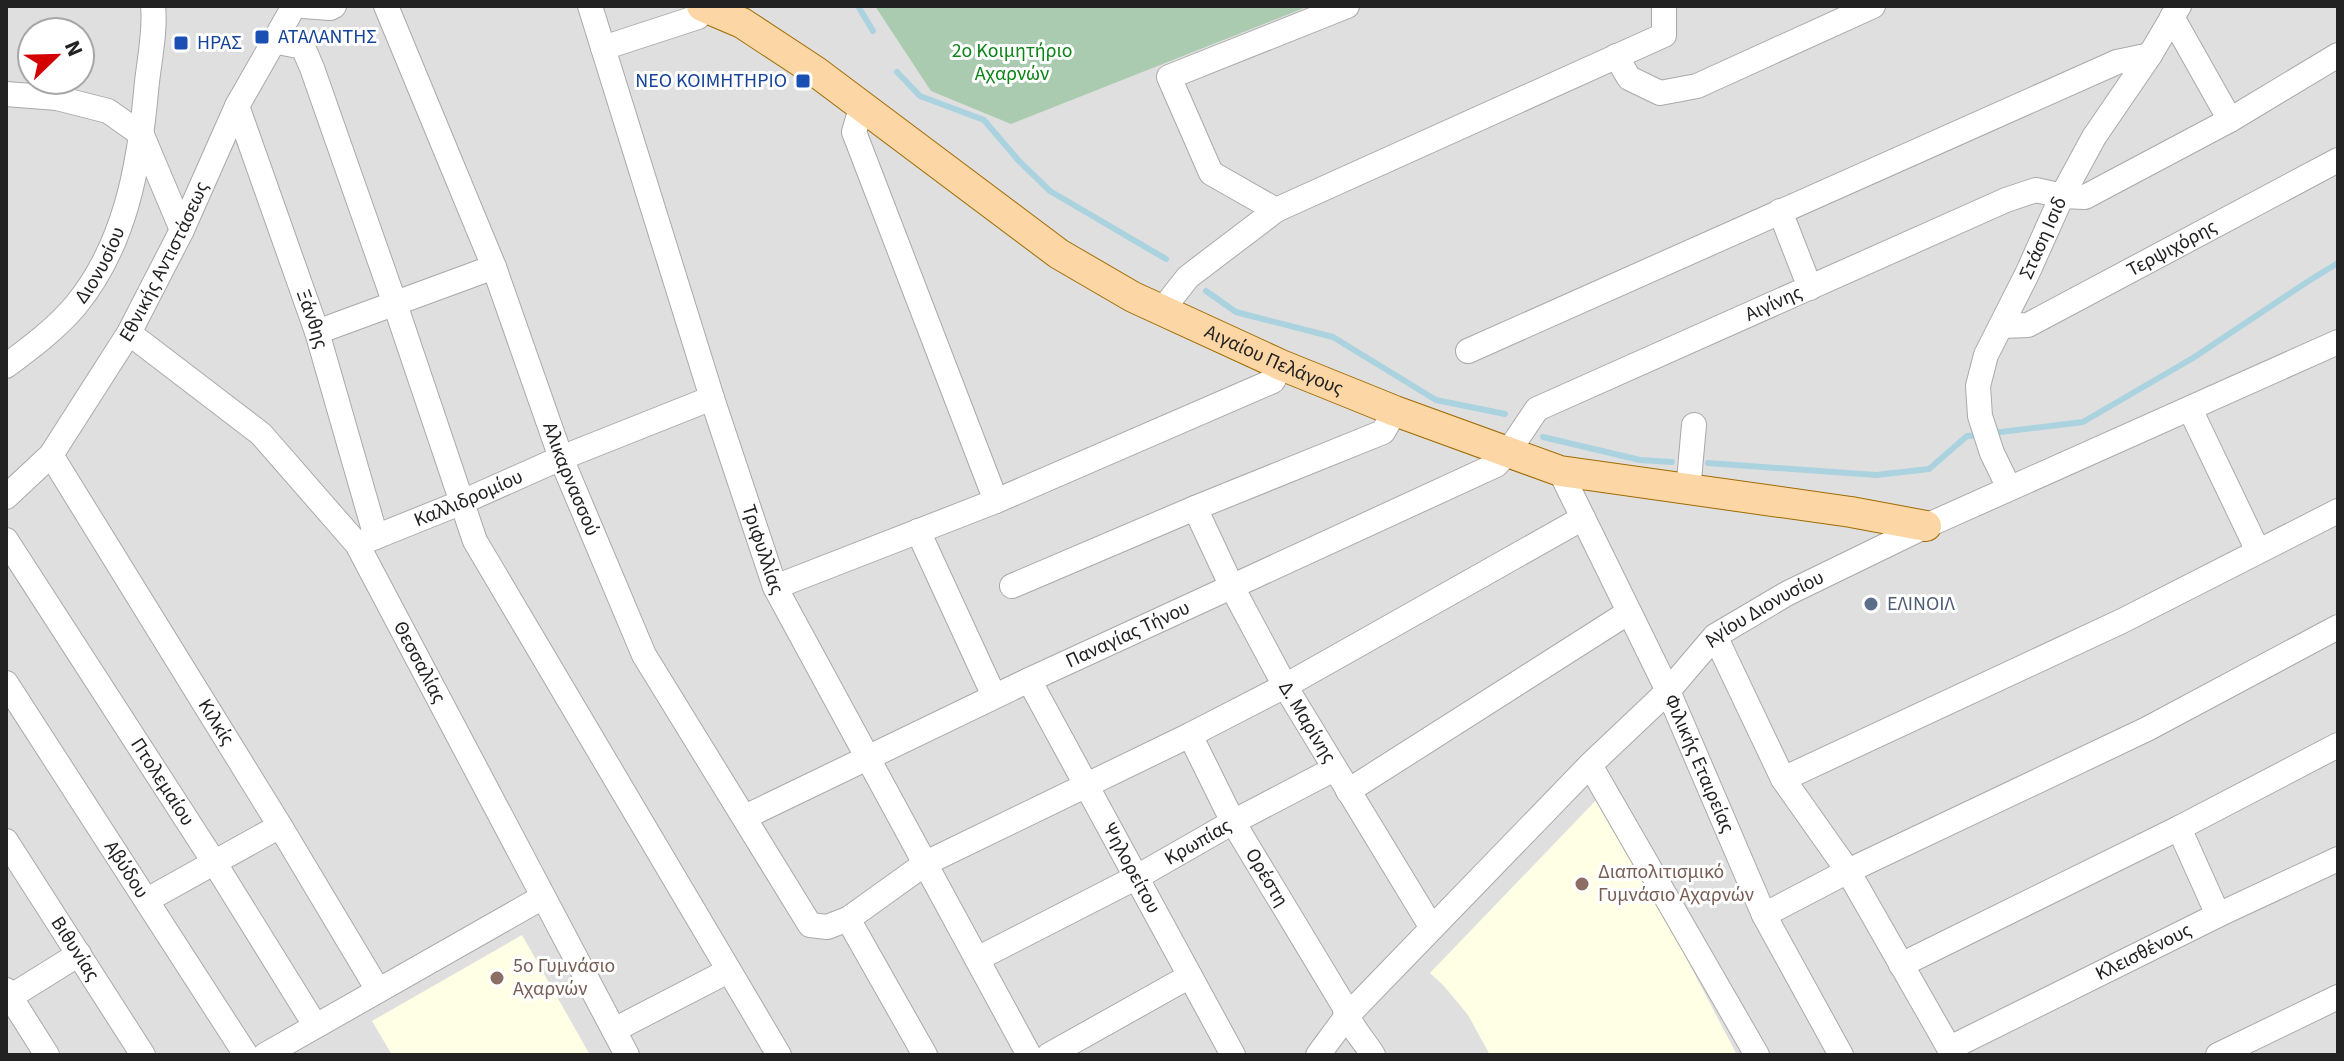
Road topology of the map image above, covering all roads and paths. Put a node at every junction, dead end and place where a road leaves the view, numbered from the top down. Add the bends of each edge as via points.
1 (153, 6) edge
2 (294, 6) edge
3 (303, 6) edge
4 (334, 6) edge
5 (386, 6) edge
6 (590, 6) edge
7 (702, 6) edge
8 (1347, 6) edge
9 (1873, 6) edge
10 (1665, 7) edge
11 (2176, 11) edge
12 (273, 41) junction
13 (603, 48) junction
14 (2150, 55) junction
15 (2338, 55) edge
16 (1616, 56) junction
17 (6, 94) edge
18 (862, 105) junction
19 (237, 106) junction
20 (2230, 120) junction
21 (142, 135) junction
22 (2338, 160) edge
23 (2062, 196) junction
24 (1276, 210) junction
25 (1780, 211) junction
26 (182, 230) junction
27 (494, 267) junction
28 (1810, 288) junction
29 (395, 304) junction
30 (1162, 310) junction
31 (2001, 326) junction
32 (317, 332) junction
33 (129, 333) junction
34 (2338, 342) edge
35 (1468, 351) dead end
36 (1281, 365) junction
37 (6, 366) edge
38 (712, 398) junction
39 (2190, 409) junction
40 (1395, 411) junction
41 (1694, 425) dead end
42 (1508, 452) junction
43 (51, 455) junction
44 (561, 458) junction
45 (1560, 471) junction
46 (2009, 488) junction
47 (1688, 491) junction
48 (6, 497) edge
49 (996, 501) junction
50 (460, 503) junction
51 (1195, 508) junction
52 (2338, 511) edge
53 (1583, 518) junction
54 (1926, 526) junction
55 (918, 531) junction
56 (6, 540) edge
57 (366, 540) junction
58 (2258, 551) junction
59 (1012, 586) dead end
60 (775, 587) junction
61 (1232, 587) junction
62 (1629, 612) junction
63 (2338, 627) edge
64 (1715, 636) junction
65 (1029, 680) junction
66 (6, 683) edge
67 (1285, 686) junction
68 (1668, 691) junction
69 (994, 696) junction
70 (1190, 735) junction
71 (2338, 745) edge
72 (868, 757) junction
73 (1590, 765) junction
74 (1334, 769) junction
75 (1783, 779) junction
76 (1087, 784) junction
77 (1348, 791) junction
78 (745, 817) junction
79 (1233, 822) junction
80 (280, 826) junction
81 (2179, 828) junction
82 (6, 841) edge
83 (2338, 859) edge
84 (214, 862) junction
85 (926, 863) junction
86 (1848, 871) junction
87 (1137, 877) junction
88 (543, 897) junction
89 (147, 900) junction
90 (1764, 915) junction
91 (2218, 915) junction
92 (848, 919) junction
93 (1432, 928) junction
94 (79, 954) junction
95 (977, 959) junction
96 (1901, 965) junction
97 (728, 971) junction
98 (1190, 976) junction
99 (378, 990) junction
100 (8, 994) edge
101 (2338, 997) edge
102 (1346, 1017) junction
103 (315, 1025) junction
104 (614, 1030) junction
105 (2272, 1044) edge
106 (298, 1047) edge
107 (1952, 1051) edge
108 (47, 1055) edge
109 (143, 1055) edge
110 (246, 1055) edge
111 (265, 1055) edge
112 (627, 1055) edge
113 (779, 1055) edge
114 (925, 1055) edge
115 (1029, 1055) edge
116 (1049, 1055) edge
117 (1233, 1055) edge
118 (1318, 1055) edge
119 (1373, 1055) edge
120 (1757, 1055) edge
121 (1841, 1055) edge
122 (2218, 1055) edge

1 - 21 street, Διονυσίου
2 - 12 street, Εθνικής Αντιστάσεως
3 - 4 street
5 - 27 street, Αλικαρνασσού
6 - 13 street, Τριφυλλίας
7 - 13 street via 698,17
7 - 18 main road, Αιγαίου Πελάγους via 742,23
8 - 24 street via 1169,77 1211,173
9 - 16 street via 1697,86 1660,93 1629,78
10 - 16 street via 1664,35
11 - 14 street, Στάση Ισιδ
11 - 20 street
12 - 19 street, Εθνικής Αντιστάσεως
12 - 29 street via 303,47
13 - 38 street, Τριφυλλίας
14 - 23 street, Στάση Ισιδ via 2094,137
14 - 25 street via 2117,62
15 - 20 street, Αιγίνης
16 - 24 street
17 - 21 street via 57,98 108,111
18 - 30 main road, Αιγαίου Πελάγους via 1059,254
18 - 49 street via 854,132
19 - 26 street, Εθνικής Αντιστάσεως
19 - 32 street, Ξάνθης
20 - 23 street, Αιγίνης via 2085,197
21 - 26 street
21 - 37 street, Διονυσίου via 131,190 106,258 74,307
22 - 31 street, Τερψιχόρης via 2028,325
23 - 28 street, Αιγίνης via 2036,190 2006,200
23 - 31 street, Στάση Ισιδ
24 - 30 street via 1188,277
25 - 28 street
25 - 35 street
26 - 33 street, Εθνικής Αντιστάσεως
27 - 29 street
27 - 44 street, Αλικαρνασσού
28 - 42 street, Αιγίνης via 1537,409
29 - 32 street
29 - 50 street
30 - 36 main road, Αιγαίου Πελάγους
31 - 46 street, Στάση Ισιδ via 1978,386 1980,416
32 - 57 street, Ξάνθης
33 - 43 street, Εθνικής Αντιστάσεως
33 - 57 street, Θεσσαλίας via 261,434
34 - 39 street, Αγίου Διονυσίου
36 - 40 main road, Αιγαίου Πελάγους
36 - 49 street via 1273,381
38 - 44 street, Καλλιδρομίου
38 - 60 street, Τριφυλλίας
39 - 46 street, Αγίου Διονυσίου
39 - 58 street
40 - 42 main road, Αιγαίου Πελάγους
40 - 51 street via 1383,432
41 - 47 street
42 - 45 main road, Αιγαίου Πελάγους
42 - 61 street, Παναγίας Τήνου via 1496,465
43 - 48 street, Εθνικής Αντιστάσεως
43 - 80 street, Κιλκίς
44 - 50 street, Καλλιδρομίου
44 - 78 street, Αλικαρνασσού via 644,655
45 - 47 main road, Αιγαίου Πελάγους
45 - 53 street, Φιλικής Εταιρείας
46 - 54 street, Αγίου Διονυσίου
47 - 54 main road, Αιγαίου Πελάγους
49 - 55 street
50 - 57 street, Καλλιδρομίου
50 - 97 street via 475,541
51 - 59 street
51 - 61 street, Δ. Μαρίνης
52 - 58 street
53 - 62 street, Φιλικής Εταιρείας
53 - 67 street
54 - 64 street, Αγίου Διονυσίου via 1788,593
55 - 60 street
55 - 69 street
56 - 84 street, Πτολεμαίου
57 - 88 street, Θεσσαλίας
58 - 75 street via 2122,621
60 - 72 street, Τριφυλλίας
61 - 65 street, Παναγίας Τήνου
61 - 67 street, Δ. Μαρίνης
62 - 68 street, Φιλικής Εταιρείας
62 - 77 street
63 - 86 street via 2147,729
64 - 68 street, Αγίου Διονυσίου
64 - 75 street
65 - 69 street, Παναγίας Τήνου
65 - 76 street, Ψηλορείτου
66 - 89 street, Αβύδου
67 - 70 street
67 - 74 street, Δ. Μαρίνης
68 - 73 street, Αγίου Διονυσίου
68 - 90 street, Φιλικής Εταιρείας
69 - 72 street, Παναγίας Τήνου
70 - 76 street
70 - 79 street, Ορέστη
71 - 81 street
72 - 78 street, Παναγίας Τήνου
72 - 85 street, Τριφυλλίας
73 - 93 street, Αγίου Διονυσίου
73 - 120 street
74 - 77 street, Δ. Μαρίνης
74 - 79 street, Κρωπίας
75 - 86 street
76 - 85 street
76 - 87 street, Ψηλορείτου
77 - 93 street, Δ. Μαρίνης
78 - 92 street, Αλικαρνασσού via 810,925 827,927
79 - 87 street, Κρωπίας
79 - 102 street, Ορέστη
80 - 84 street
80 - 99 street, Κιλκίς
81 - 91 street
81 - 96 street
82 - 94 street, Βιθυνίας
83 - 91 street, Κλεισθένους
84 - 89 street
84 - 103 street, Πτολεμαίου
85 - 92 street
85 - 95 street, Τριφυλλίας
86 - 90 street
86 - 96 street
87 - 95 street, Κρωπίας
87 - 98 street, Ψηλορείτου
88 - 99 street
88 - 104 street, Θεσσαλίας
89 - 110 street, Αβύδου
90 - 121 street, Φιλικής Εταιρείας
91 - 107 street, Κλεισθένους
92 - 114 street
93 - 102 street, Αγίου Διονυσίου
94 - 100 street
94 - 109 street, Βιθυνίας
95 - 115 street, Τριφυλλίας
96 - 107 street
97 - 104 street
97 - 113 street
98 - 116 street
98 - 117 street, Ψηλορείτου
99 - 103 street
100 - 108 street
101 - 105 street
102 - 118 street, Αγίου Διονυσίου
102 - 119 street, Ορέστη
103 - 106 street
104 - 112 street, Θεσσαλίας
105 - 122 street
106 - 111 street

